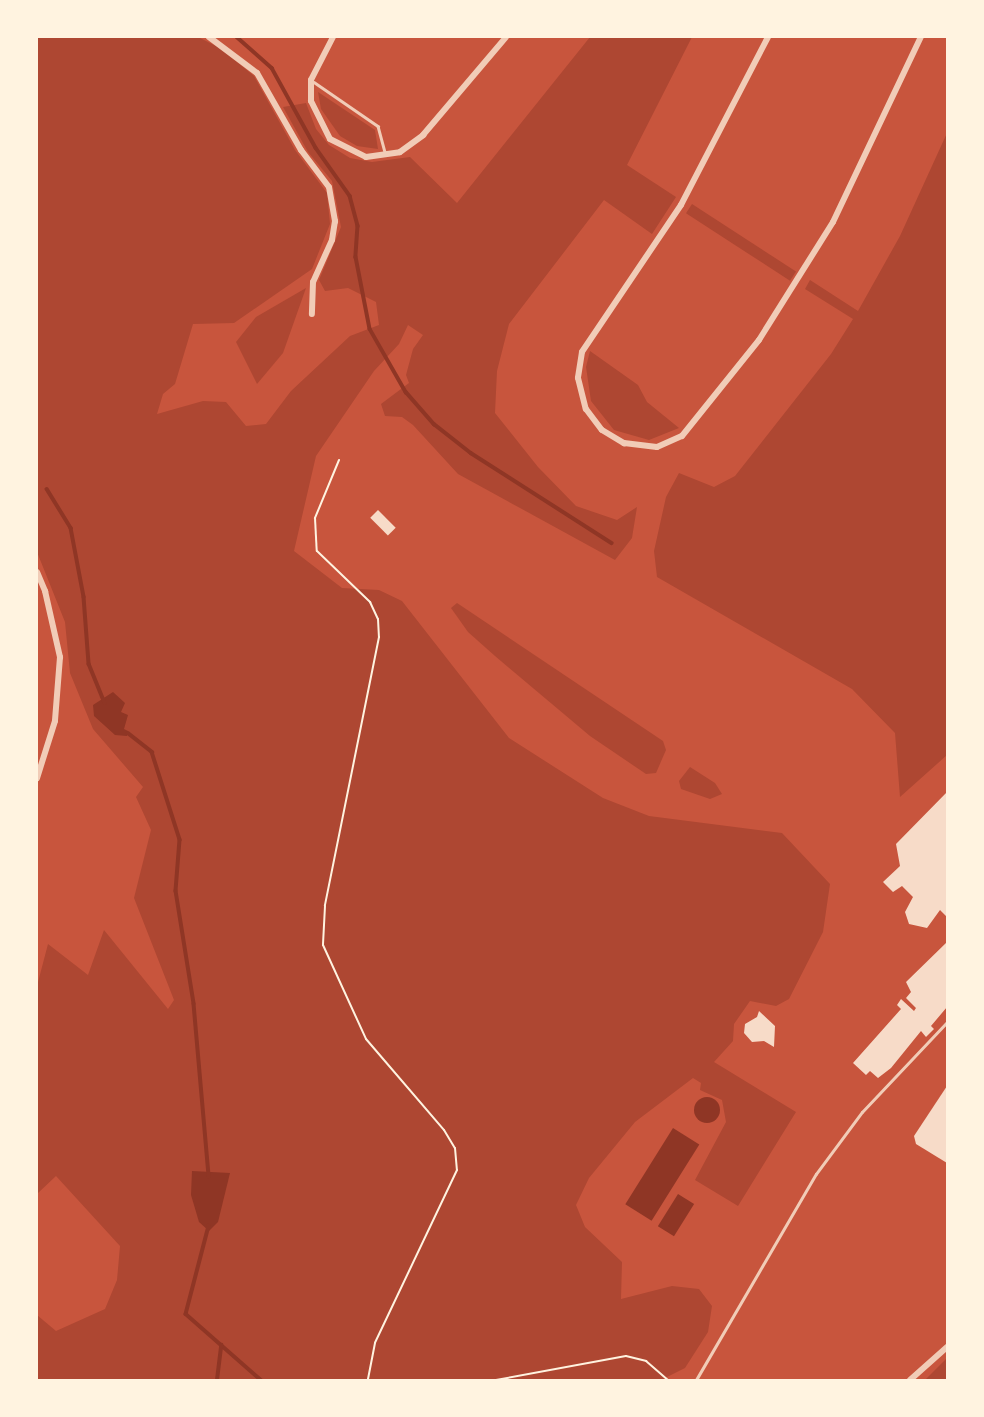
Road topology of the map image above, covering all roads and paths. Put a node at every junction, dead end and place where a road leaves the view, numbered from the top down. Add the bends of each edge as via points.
1 (209, 37) edge
2 (333, 37) edge
3 (506, 37) edge
4 (768, 37) edge
5 (920, 37) edge
6 (312, 80) junction
7 (385, 155) junction
8 (312, 314) dead end
9 (339, 460) dead end
10 (37, 572) edge
11 (37, 778) edge
12 (947, 1022) edge
13 (947, 1347) edge
14 (368, 1380) edge
15 (496, 1380) edge
16 (668, 1380) edge
17 (696, 1380) edge
18 (910, 1380) edge

1 - 8 street via 257,73 301,150 329,187 335,221 332,240 313,282
2 - 6 street
3 - 7 street via 423,135 400,152
4 - 5 street via 681,205 582,352 578,378 586,409 602,430 624,443 657,447 682,436 759,340 833,222
6 - 7 lane via 378,126
6 - 7 street via 315,115 330,139 354,153
9 - 14 path via 315,518 317,551 370,602 378,619 379,637 325,905 323,944 366,1039 444,1130 455,1148 457,1170 375,1343
10 - 11 street via 60,657 55,720
12 - 17 lane via 862,1112 816,1174
13 - 18 street
15 - 16 path via 626,1356 646,1361

